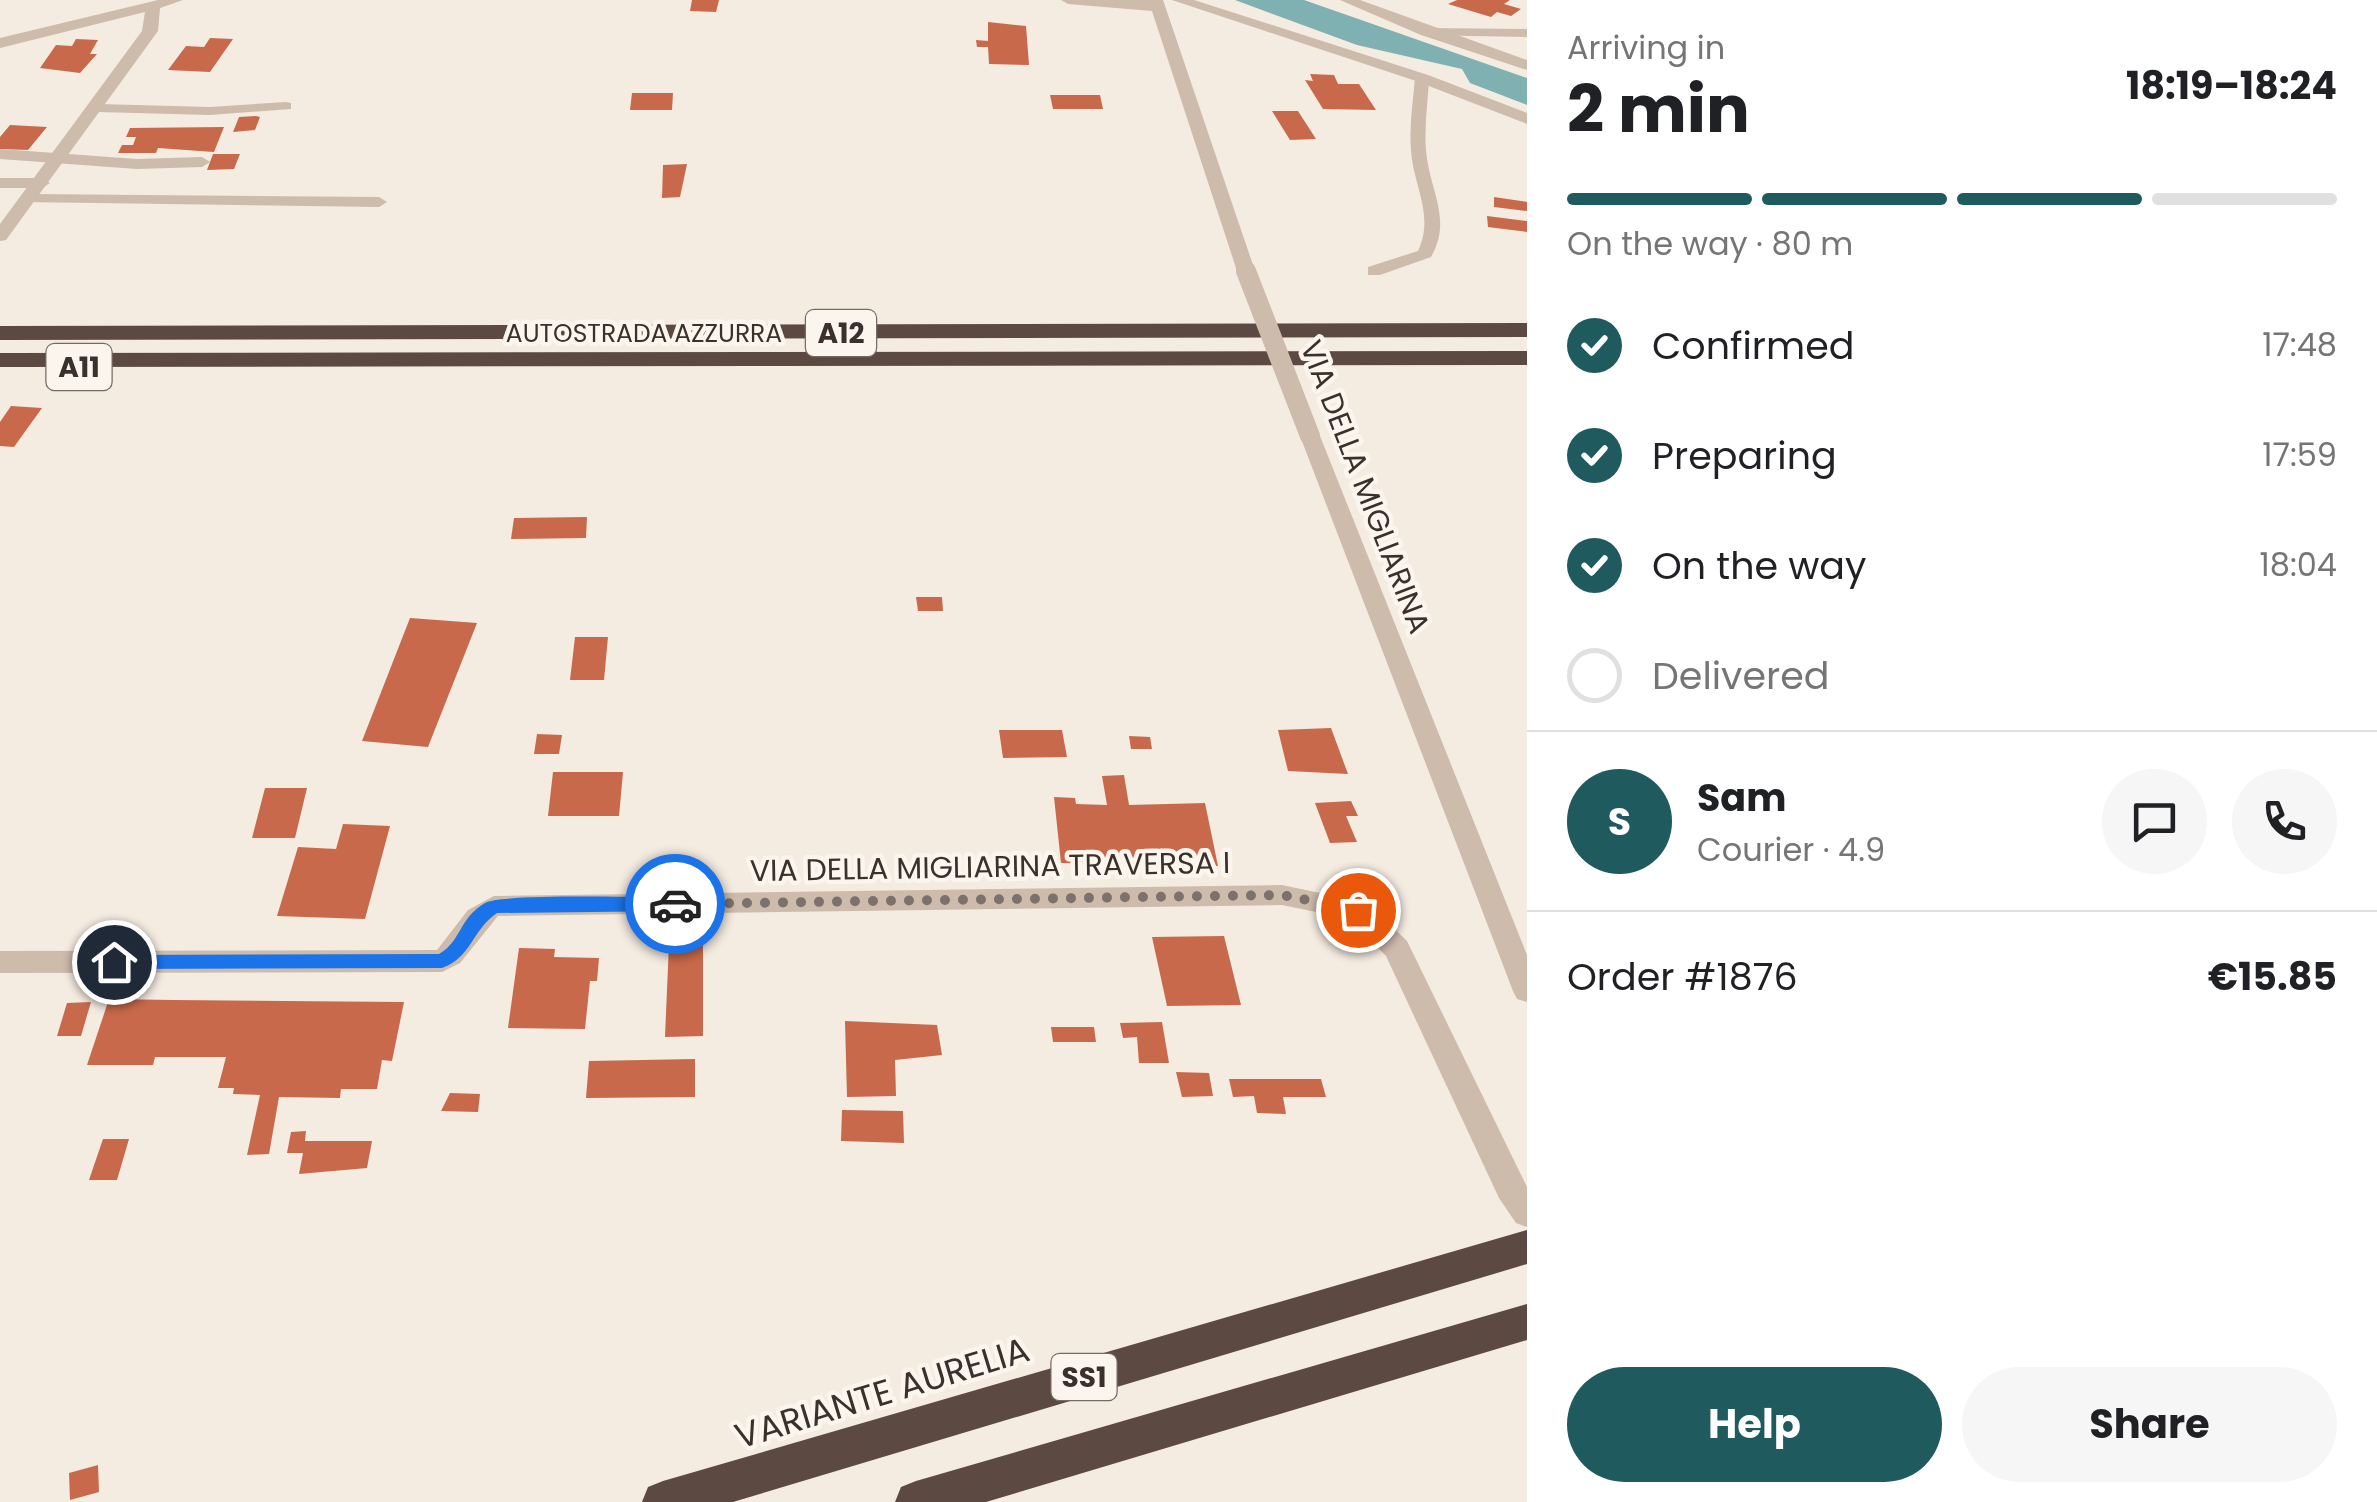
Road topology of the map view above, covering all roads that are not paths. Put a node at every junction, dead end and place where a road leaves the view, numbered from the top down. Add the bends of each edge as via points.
1 (176, 0) edge
2 (1068, 0) edge
3 (1180, 0) edge
4 (1347, 0) edge
5 (1158, 4) edge
6 (153, 6) junction
7 (1448, 20) dead end
8 (1527, 33) edge
9 (0, 43) edge
10 (1424, 55) junction
11 (1527, 65) edge
12 (286, 106) dead end
13 (98, 108) junction
14 (1527, 120) edge
15 (0, 154) edge
16 (60, 159) junction
17 (202, 162) dead end
18 (8, 183) edge
19 (42, 183) junction
20 (30, 199) junction
21 (0, 200) edge
22 (380, 202) dead end
23 (0, 236) edge
24 (1374, 271) dead end
25 (1527, 330) edge
26 (0, 333) edge
27 (1527, 358) edge
28 (0, 360) edge
29 (158, 360) junction
30 (0, 374) edge
31 (0, 962) edge
32 (1527, 992) edge
33 (1527, 1213) edge
34 (1516, 1250) edge
35 (1510, 1327) edge
36 (663, 1502) edge
37 (916, 1502) edge

1 - 6 street
2 - 5 street
3 - 10 street
4 - 10 street
5 - 32 street, VIA DELLA MIGLIARINA, bridge via 1246,271
6 - 9 street
6 - 13 street via 150,32
7 - 10 lane
8 - 10 lane
10 - 11 street
10 - 14 street
10 - 24 lane via 1419,156 1435,205 1436,235 1425,254
12 - 13 lane
13 - 16 street
15 - 16 lane
16 - 17 lane
16 - 19 street
18 - 19 lane
18 - 21 lane
19 - 20 street
20 - 22 lane
20 - 23 street
25 - 26 highway, AUTOSTRADA AZZURRA / A12
27 - 29 highway, AUTOSTRADA AZZURRA / A12
28 - 29 highway, AUTOSTRADA AZZURRA / A12
29 - 30 highway, A11
31 - 33 street, VIA DELLA MIGLIARINA TRAVERSA I via 442,961 457,953 470,922 494,906 1282,895 1358,910 1397,949
34 - 36 highway, VARIANTE AURELIA / SS1
35 - 37 highway, SS1

